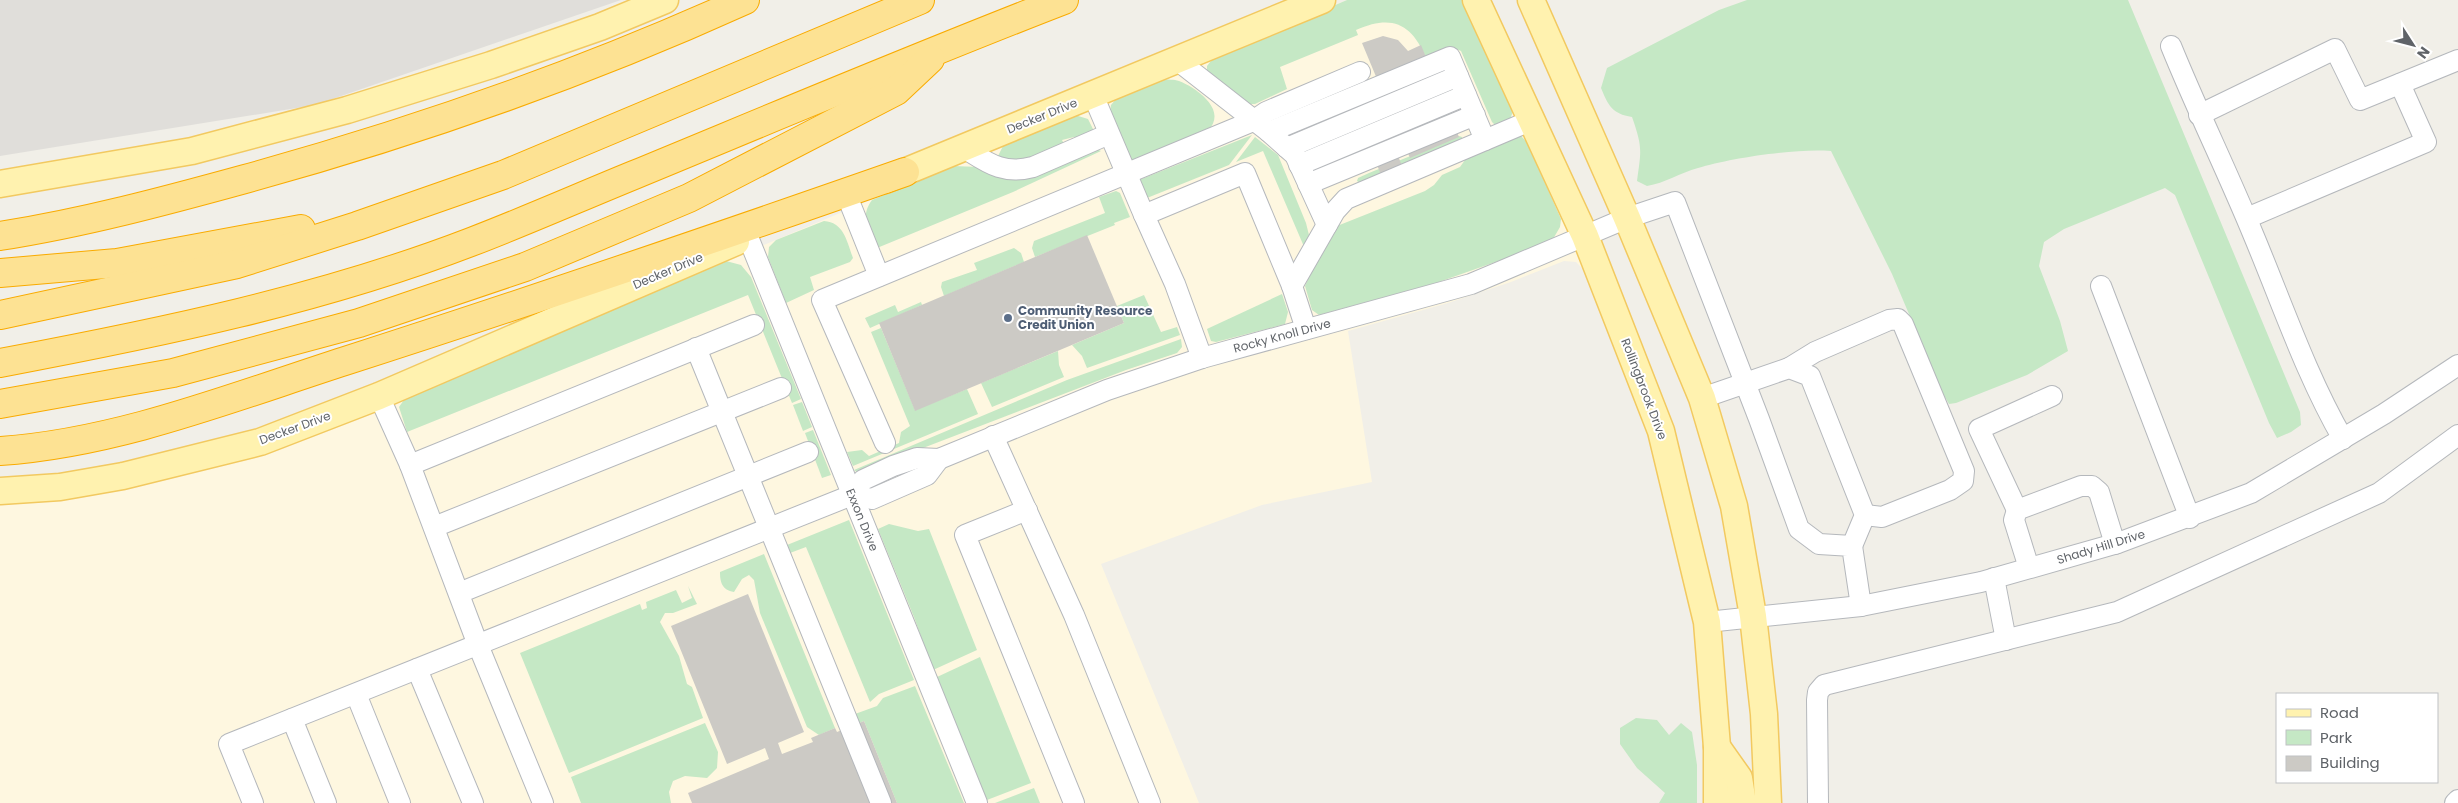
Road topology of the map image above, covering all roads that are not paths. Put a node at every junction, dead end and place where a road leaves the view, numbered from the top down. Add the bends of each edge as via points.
1 (665, 0) edge
2 (745, 0) edge
3 (920, 0) edge
4 (1064, 0) edge
5 (1322, 0) edge
6 (1476, 0) edge
7 (1531, 0) edge
8 (944, 46) junction
9 (2171, 46) dead end
10 (1177, 60) junction
11 (2458, 60) edge
12 (1360, 72) dead end
13 (2400, 84) junction
14 (1093, 95) junction
15 (1469, 101) junction
16 (2199, 115) junction
17 (1530, 121) junction
18 (1109, 134) junction
19 (964, 148) junction
20 (1289, 157) junction
21 (905, 172) junction
22 (1126, 174) junction
23 (503, 176) junction
24 (0, 184) edge
25 (847, 196) junction
26 (1144, 215) junction
27 (1627, 218) junction
28 (2247, 218) junction
29 (1327, 226) junction
30 (0, 236) edge
31 (1585, 236) junction
32 (748, 237) junction
33 (0, 273) edge
34 (880, 276) junction
35 (1292, 286) junction
36 (2101, 286) dead end
37 (0, 315) edge
38 (754, 325) dead end
39 (1306, 329) junction
40 (696, 348) junction
41 (1202, 358) junction
42 (0, 363) edge
43 (2458, 365) edge
44 (1789, 368) junction
45 (1744, 382) junction
46 (782, 388) dead end
47 (379, 396) junction
48 (2052, 396) dead end
49 (1702, 398) junction
50 (0, 404) edge
51 (722, 412) junction
52 (2458, 435) edge
53 (993, 436) junction
54 (2343, 439) junction
55 (885, 443) dead end
56 (0, 451) edge
57 (808, 452) dead end
58 (410, 465) junction
59 (748, 476) junction
60 (0, 491) edge
61 (852, 495) junction
62 (1027, 510) junction
63 (2017, 510) junction
64 (1865, 515) junction
65 (2190, 518) junction
66 (434, 527) junction
67 (769, 529) junction
68 (2115, 544) junction
69 (1852, 546) junction
70 (2029, 568) junction
71 (1994, 578) junction
72 (459, 593) junction
73 (1862, 606) junction
74 (1754, 616) junction
75 (1707, 622) junction
76 (2006, 640) junction
77 (478, 645) junction
78 (418, 669) junction
79 (356, 694) junction
80 (292, 719) junction
81 (1717, 747) junction
82 (2458, 800) edge
83 (253, 803) edge
84 (326, 803) edge
85 (400, 803) edge
86 (473, 803) edge
87 (543, 803) edge
88 (881, 803) edge
89 (977, 803) edge
90 (1074, 803) edge
91 (1150, 803) edge
92 (1717, 803) edge
93 (1743, 803) edge
94 (1768, 803) edge
95 (1818, 803) edge
96 (2455, 803) edge

1 - 24 main road via 492,65 347,110 192,151
2 - 30 highway via 672,34 573,72 462,114 349,150 184,196
3 - 23 highway
4 - 8 highway
5 - 10 main road, Decker Drive
6 - 17 main road, Rollingbrook Drive
7 - 27 main road
8 - 42 highway via 470,242 341,285 231,315 123,340
8 - 50 highway via 896,91 689,198 525,266 359,323 173,373
9 - 16 street
10 - 14 main road, Decker Drive
10 - 20 street
11 - 13 street
12 - 20 street via 1266,112
13 - 16 street via 2360,100 2335,49
13 - 28 street via 2426,142
14 - 18 street
14 - 19 main road, Decker Drive
15 - 17 street
15 - 20 street
15 - 20 street
15 - 20 street
15 - 29 street via 1346,199
16 - 28 street
17 - 31 main road, Rollingbrook Drive
18 - 19 street via 1020,171 1001,169
18 - 22 street
19 - 21 main road, Decker Drive
20 - 22 street
20 - 29 street
21 - 25 main road, Decker Drive
21 - 56 highway via 575,287 166,419 83,439
22 - 26 street
22 - 34 street
23 - 33 highway via 312,226 117,263
23 - 37 highway via 236,264
25 - 32 main road, Decker Drive
25 - 34 street
26 - 35 street via 1245,173
26 - 41 street via 1175,284
27 - 31 street, Rocky Knoll Drive
27 - 45 street, Rocky Knoll Drive via 1675,202
27 - 49 main road
28 - 54 street via 2325,408
29 - 35 street
31 - 39 street, Rocky Knoll Drive via 1471,284
31 - 75 main road, Rollingbrook Drive via 1661,431
32 - 47 main road, Decker Drive
32 - 61 street, Exxon Drive
34 - 55 street via 822,300
35 - 39 street
36 - 65 street
38 - 40 street
39 - 41 street, Rocky Knoll Drive
40 - 51 street
40 - 58 street
41 - 53 street, Rocky Knoll Drive via 1106,390
43 - 54 street, Shady Hill Drive
44 - 45 street
44 - 64 street via 1810,376
44 - 64 street via 1815,352 1889,320 1898,319 1904,324 1964,471 1962,481 1950,490 1882,517
45 - 49 street
45 - 69 street via 1799,529 1819,544
46 - 51 street
47 - 58 street
47 - 60 main road, Decker Drive via 260,442 193,460 60,487
48 - 63 street via 1979,429
49 - 74 main road via 1734,506
51 - 59 street
51 - 66 street
52 - 76 street via 2379,493 2118,612
53 - 61 street, Rocky Knoll Drive via 940,459 917,458 894,466 863,480
53 - 62 street
54 - 65 street, Shady Hill Drive via 2251,493
57 - 59 street
58 - 66 street
59 - 67 street
59 - 72 street
61 - 67 street
61 - 89 street, Exxon Drive
62 - 90 street via 965,535
62 - 91 street via 1074,615
63 - 68 street via 2081,486 2092,486 2098,492
63 - 70 street via 2014,520
64 - 69 street
65 - 68 street, Shady Hill Drive
66 - 72 street
67 - 77 street
67 - 88 street
68 - 70 street, Shady Hill Drive
69 - 73 street
70 - 71 street, Shady Hill Drive
71 - 73 street, Shady Hill Drive
71 - 76 street
72 - 77 street
73 - 74 street, Shady Hill Drive
74 - 75 street, Shady Hill Drive
74 - 94 main road via 1764,714
75 - 81 main road, Rollingbrook Drive
76 - 95 street via 1824,685 1817,700
77 - 78 street
77 - 87 street
78 - 79 street
78 - 86 street
79 - 80 street
79 - 85 street
80 - 83 street via 229,744
80 - 84 street
81 - 92 main road, Rollingbrook Drive
81 - 93 main road via 1739,778
82 - 96 street

